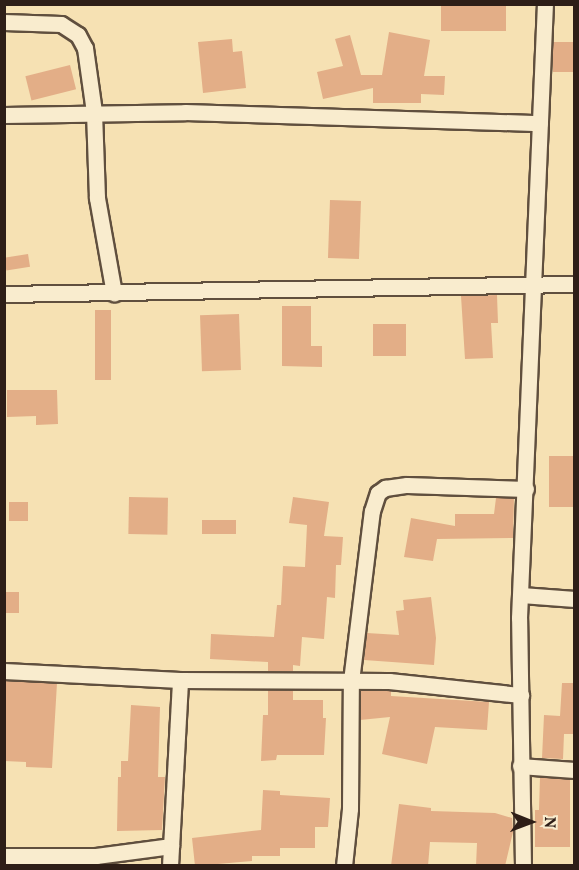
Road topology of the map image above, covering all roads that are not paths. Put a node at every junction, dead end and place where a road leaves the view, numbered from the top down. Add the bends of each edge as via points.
1 (545, 4) edge
2 (4, 22) edge
3 (94, 112) junction
4 (4, 115) edge
5 (540, 123) junction
6 (533, 283) junction
7 (574, 284) edge
8 (114, 293) junction
9 (4, 294) edge
10 (526, 489) junction
11 (522, 595) junction
12 (574, 599) edge
13 (4, 671) edge
14 (180, 680) junction
15 (351, 681) junction
16 (521, 695) junction
17 (520, 766) junction
18 (574, 770) edge
19 (171, 846) junction
20 (4, 856) edge
21 (170, 866) edge
22 (344, 866) edge
23 (523, 866) edge

1 - 5 street
2 - 3 street via 61,24 78,35 91,72
3 - 4 street
3 - 5 street via 185,111
3 - 8 street via 97,198
5 - 6 street
6 - 7 street
6 - 8 street
6 - 10 street
8 - 9 street
10 - 11 street
10 - 15 street via 407,485 378,493 372,511
11 - 12 street
11 - 16 street
13 - 14 street
14 - 15 street
14 - 19 street
15 - 16 street via 389,681
15 - 22 street via 350,809
16 - 17 street
17 - 18 street
17 - 23 street
19 - 20 street via 96,856
19 - 21 street

